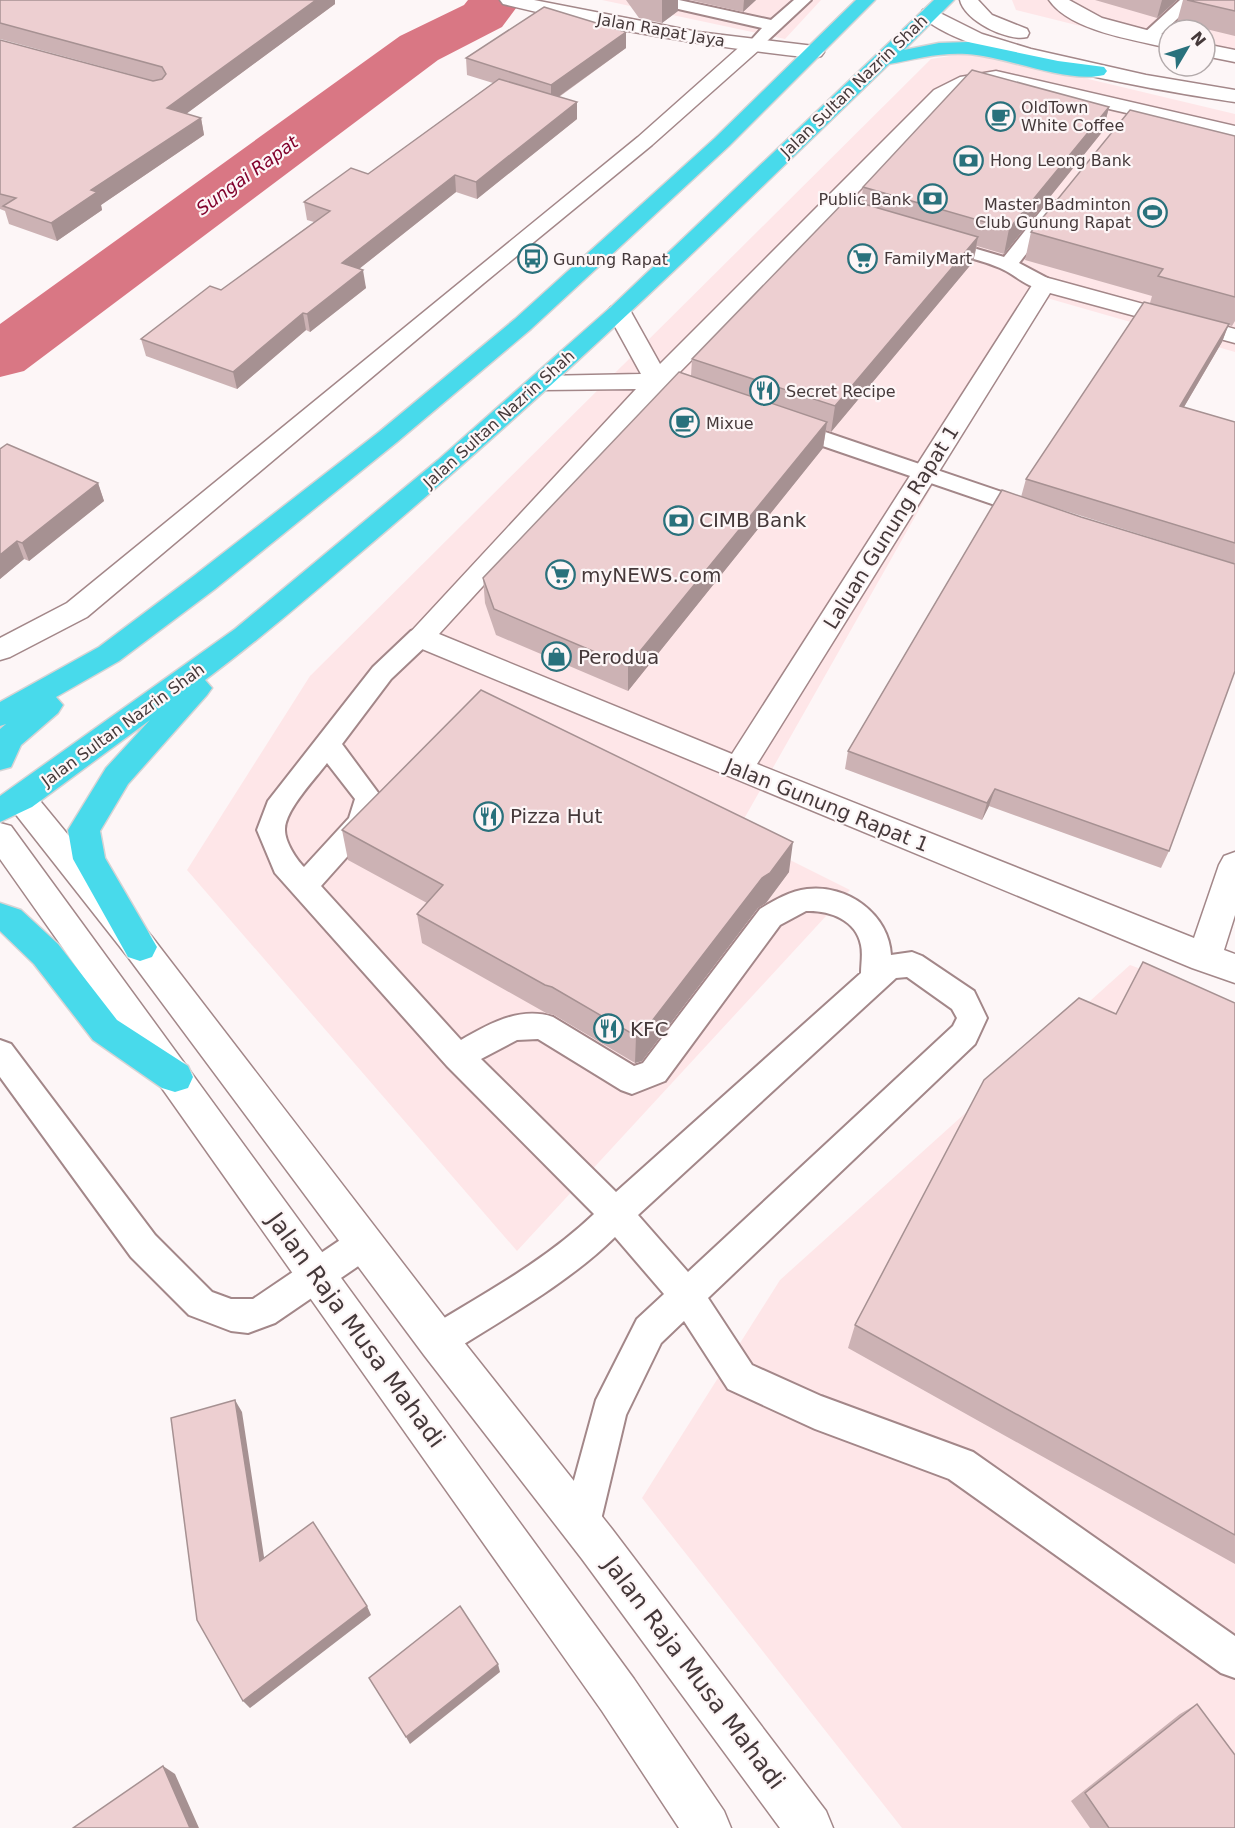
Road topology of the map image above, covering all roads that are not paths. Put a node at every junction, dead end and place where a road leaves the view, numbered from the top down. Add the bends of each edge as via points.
1 (508, 0) edge
2 (658, 0) edge
3 (803, 0) edge
4 (866, 0) edge
5 (945, 0) edge
6 (969, 0) edge
7 (1058, 0) edge
8 (1189, 0) edge
9 (564, 6) edge
10 (924, 7) edge
11 (774, 26) junction
12 (1035, 37) dead end
13 (1149, 37) junction
14 (1157, 39) edge
15 (752, 46) junction
16 (814, 52) junction
17 (1217, 52) edge
18 (1235, 56) edge
19 (879, 60) junction
20 (1137, 60) dead end
21 (1097, 71) junction
22 (1235, 88) edge
23 (1235, 96) edge
24 (1134, 108) junction
25 (1119, 126) edge
26 (1235, 132) edge
27 (1067, 190) edge
28 (828, 211) junction
29 (850, 217) edge
30 (918, 237) edge
31 (1008, 264) junction
32 (1044, 284) junction
33 (619, 312) junction
34 (1235, 336) edge
35 (541, 382) junction
36 (668, 385) junction
37 (769, 419) edge
38 (925, 473) junction
39 (1052, 517) edge
40 (245, 636) junction
41 (420, 637) junction
42 (0, 650) edge
43 (109, 654) junction
44 (0, 715) edge
45 (327, 744) junction
46 (0, 759) edge
47 (738, 769) junction
48 (7, 800) edge
49 (0, 835) edge
50 (1235, 865) edge
51 (304, 886) junction
52 (0, 915) edge
53 (140, 947) junction
54 (1204, 958) junction
55 (1235, 969) edge
56 (876, 977) junction
57 (0, 1053) edge
58 (458, 1057) junction
59 (175, 1077) junction
60 (616, 1214) junction
61 (364, 1243) junction
62 (317, 1276) junction
63 (685, 1294) junction
64 (438, 1341) junction
65 (581, 1524) junction
66 (1235, 1659) edge
67 (707, 1828) edge
68 (809, 1828) edge

1 - 9 street, Jalan Rapat Jaya
2 - 11 lane
3 - 11 lane
4 - 16 highway
5 - 10 highway, Jalan Sultan Nazrin Shah
6 - 12 street via 978,15 995,25
7 - 13 street via 1088,19
8 - 13 lane
9 - 15 street, Jalan Rapat Jaya via 668,33
10 - 19 highway, Jalan Sultan Nazrin Shah
10 - 21 street via 951,29 981,42
11 - 15 lane
13 - 14 street
15 - 16 street, Jalan Rapat Jaya
15 - 42 street via 645,141 78,610
16 - 43 highway via 523,324 379,444
17 - 18 street
19 - 21 highway via 968,48
19 - 33 highway, Jalan Sultan Nazrin Shah
20 - 22 street
21 - 23 street
24 - 25 lane
24 - 26 street
24 - 28 street via 996,77 956,84 941,94
27 - 31 lane
28 - 29 lane
28 - 36 street
30 - 31 lane
31 - 32 lane
32 - 34 street
32 - 38 street, Laluan Gunung Rapat 1
33 - 35 highway, Jalan Sultan Nazrin Shah
33 - 36 street
35 - 36 street
35 - 40 highway, Jalan Sultan Nazrin Shah
36 - 41 street
37 - 38 lane
38 - 39 lane
38 - 47 street, Laluan Gunung Rapat 1
40 - 48 highway, Jalan Sultan Nazrin Shah
40 - 53 highway via 117,776 84,830 89,859
41 - 45 lane via 382,673
41 - 47 street, Jalan Gunung Rapat 1
43 - 44 highway
43 - 46 highway via 8,738
45 - 51 lane via 278,808 271,830 285,865
45 - 51 lane via 369,798 361,823
47 - 54 street, Jalan Gunung Rapat 1
48 - 53 street, Jalan Raja Musa Mahadi
49 - 59 street, Jalan Raja Musa Mahadi
50 - 54 street
51 - 58 lane
52 - 59 highway via 46,954 105,1030
53 - 61 street, Jalan Raja Musa Mahadi
54 - 55 street, Jalan Gunung Rapat 1
56 - 58 lane via 874,940 861,916 819,899 795,902 770,917 654,1072 632,1081 542,1026 515,1027
56 - 60 lane
56 - 63 lane via 888,967 912,964 945,985 963,1000 972,1018 964,1035
57 - 62 lane via 143,1246 201,1304 248,1317 263,1312
58 - 60 lane
59 - 62 street, Jalan Raja Musa Mahadi
60 - 63 lane
60 - 64 lane via 576,1251
61 - 62 lane
61 - 64 street, Jalan Raja Musa Mahadi
62 - 67 street, Jalan Raja Musa Mahadi via 618,1695
63 - 65 lane via 649,1331 609,1412
63 - 66 lane via 740,1377 815,1412 960,1466
64 - 65 street, Jalan Raja Musa Mahadi
65 - 68 street, Jalan Raja Musa Mahadi

